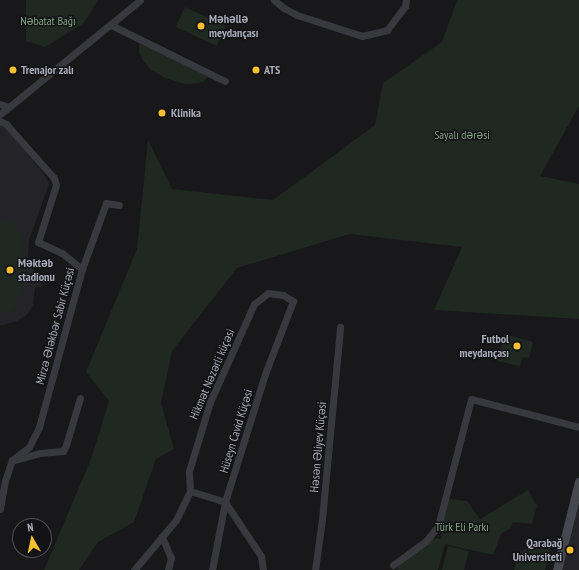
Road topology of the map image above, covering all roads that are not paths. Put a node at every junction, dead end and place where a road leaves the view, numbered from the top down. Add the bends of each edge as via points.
1 (140, 0) edge
2 (274, 0) edge
3 (406, 0) edge
4 (111, 25) junction
5 (225, 81) dead end
6 (0, 104) edge
7 (9, 107) junction
8 (0, 114) edge
9 (0, 122) edge
10 (119, 205) dead end
11 (82, 269) junction
12 (293, 301) joint
13 (340, 327) dead end
14 (80, 398) dead end
15 (579, 427) edge
16 (12, 460) junction
17 (579, 482) edge
18 (190, 491) junction
19 (225, 502) junction
20 (0, 509) edge
21 (162, 537) junction
22 (393, 565) dead end
23 (134, 570) edge
24 (168, 570) edge
25 (212, 570) edge
26 (263, 570) edge
27 (316, 570) edge
28 (557, 570) edge

1 - 4 street
2 - 3 street via 297,15 362,36 387,30 405,6
4 - 5 street
4 - 7 street
6 - 7 street
7 - 8 street
9 - 11 street via 6,124 54,178 56,185 38,242 62,253
10 - 11 street, Mirzə Ələkbər Sabir Küçəsi via 106,203
11 - 16 street, Mirzə Ələkbər Sabir Küçəsi via 39,427 29,447
12 - 18 street, Hikmət Nəzərli küçəsi via 268,293 254,304 210,402 189,471
12 - 19 street, Hüseyn Cavid Küçəsi via 265,374
13 - 27 street, Həsən Əliyev Küçəsi
14 - 16 street via 63,450
15 - 22 street via 471,399 438,526 426,541
16 - 20 street via 4,482
17 - 28 main road
18 - 19 street
18 - 21 street, Hikmət Nəzərli küçəsi via 176,520
19 - 25 street, Hüseyn Cavid Küçəsi
19 - 26 street via 261,556
21 - 23 street, Hikmət Nəzərli küçəsi
21 - 24 street via 171,558

